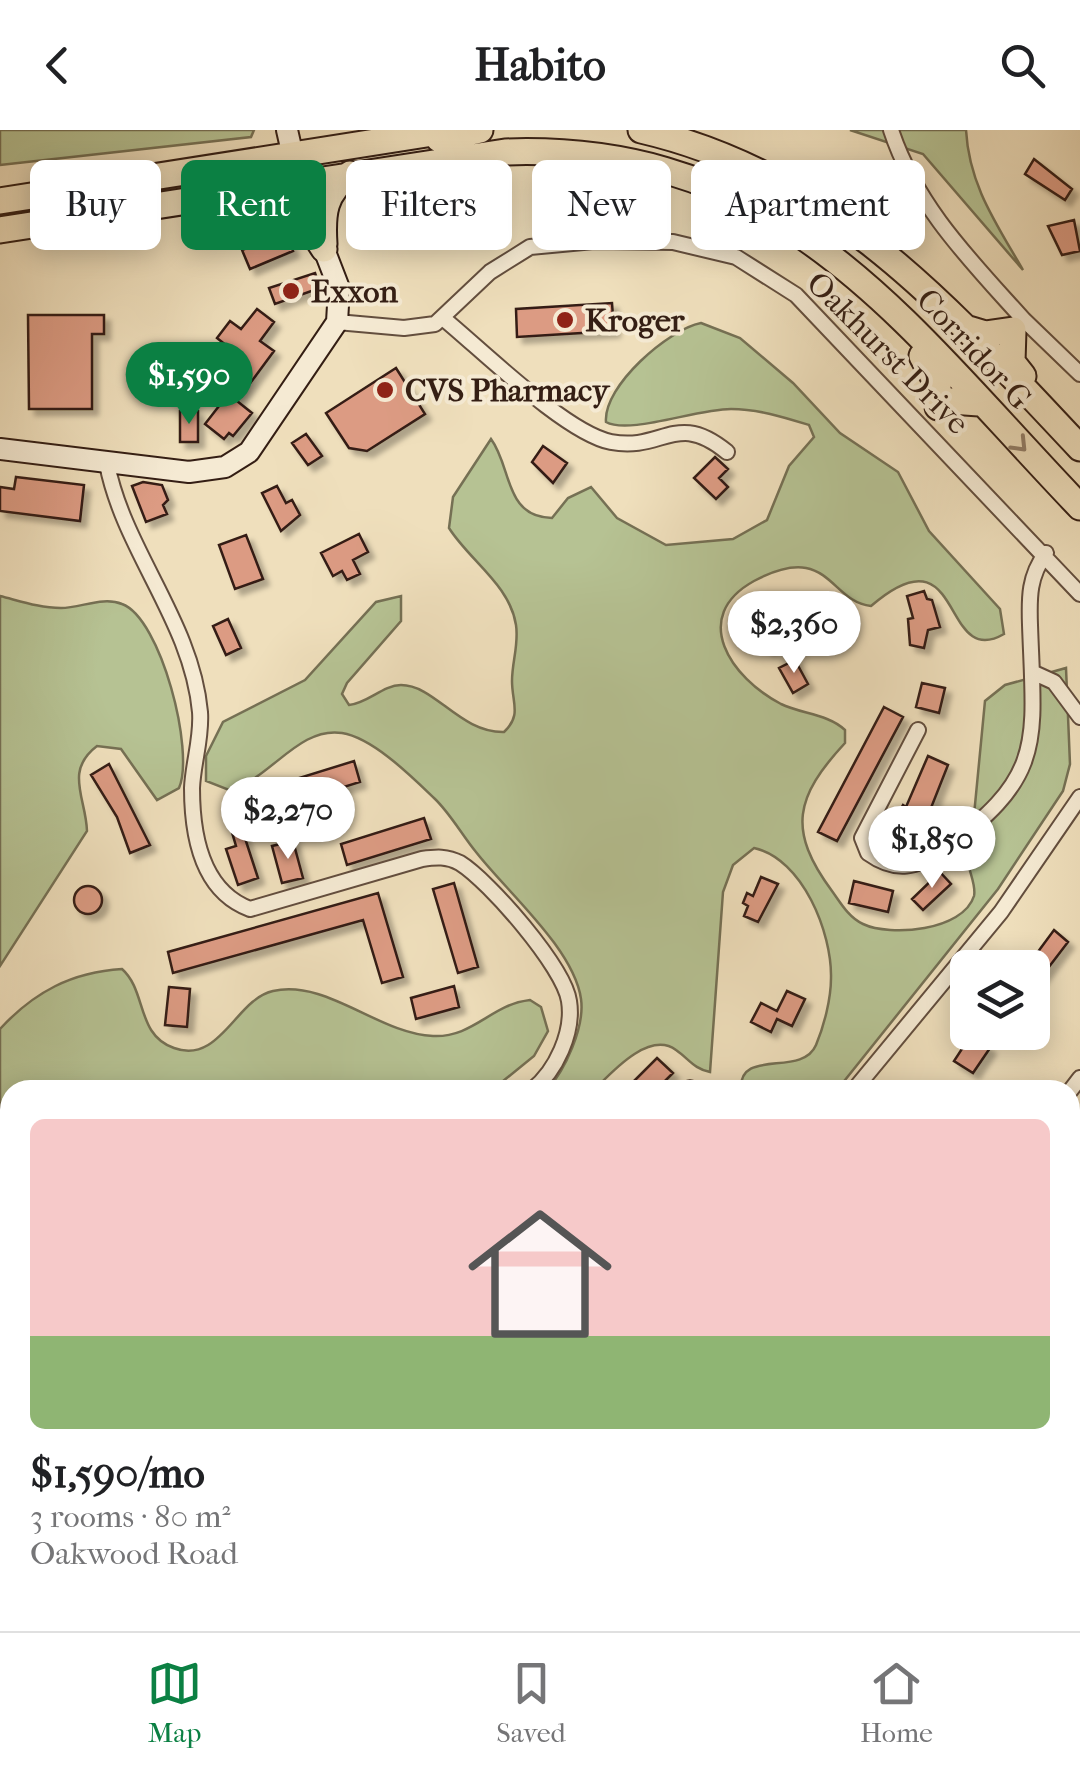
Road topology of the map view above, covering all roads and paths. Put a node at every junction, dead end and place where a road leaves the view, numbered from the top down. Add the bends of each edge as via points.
1 (272, 130) edge
2 (319, 130) edge
3 (362, 130) edge
4 (452, 130) edge
5 (480, 130) edge
6 (642, 130) edge
7 (891, 130) edge
8 (289, 141) edge
9 (240, 160) edge
10 (241, 160) edge
11 (448, 160) edge
12 (326, 162) edge
13 (181, 171) edge
14 (346, 177) edge
15 (691, 179) edge
16 (161, 198) edge
17 (0, 201) edge
18 (326, 201) edge
19 (30, 225) edge
20 (0, 230) edge
21 (324, 250) edge
22 (819, 250) edge
23 (823, 250) edge
24 (444, 319) junction
25 (337, 322) junction
26 (1018, 324) junction
27 (965, 328) junction
28 (1080, 374) edge
29 (979, 402) junction
30 (930, 415) junction
31 (1080, 440) edge
32 (1080, 448) edge
33 (0, 449) edge
34 (727, 452) dead end
35 (107, 464) junction
36 (1047, 473) junction
37 (1080, 490) edge
38 (1080, 507) edge
39 (1046, 553) junction
40 (1080, 594) edge
41 (1032, 672) junction
42 (1080, 717) edge
43 (918, 730) dead end
44 (1080, 798) edge
45 (541, 1080) edge
46 (862, 1080) edge

1 - 9 highway
2 - 3 highway
4 - 8 highway
5 - 12 highway
6 - 27 highway, Corridor G via 718,152 802,192 862,233
7 - 26 street via 902,164 942,228
8 - 10 highway
8 - 16 highway via 280,170 268,176
11 - 15 highway, Corridor G via 504,152 580,154
13 - 17 highway
14 - 18 highway
19 - 20 highway, Corridor G
21 - 25 street via 338,288
22 - 30 highway via 931,366 938,385
23 - 29 highway, Corridor G via 879,297
24 - 25 street via 404,328
24 - 30 street, Oakhurst Drive via 490,272 530,247 673,242 736,258 796,294
24 - 34 street via 577,428 612,442 690,430
25 - 35 street via 249,452 230,464 189,472
26 - 27 highway via 985,334
26 - 28 street
26 - 31 highway via 1012,362
27 - 32 highway, Corridor G
29 - 30 highway via 952,401
29 -> 36 highway, Corridor G
30 - 39 street, Oakhurst Drive
33 - 35 street
35 - 45 street via 184,646 200,712 195,834 212,883 250,909 422,859 458,862 482,880 552,964 569,1000 558,1060
36 - 37 highway via 1066,475
36 - 38 highway, Corridor G
39 - 40 street, Oakhurst Drive
39 - 41 street via 1033,571 1029,598
41 - 42 street via 1054,682
41 - 43 street via 1029,754 1012,790 986,819 922,864 900,868 868,853 862,838
44 - 46 street via 1001,912

